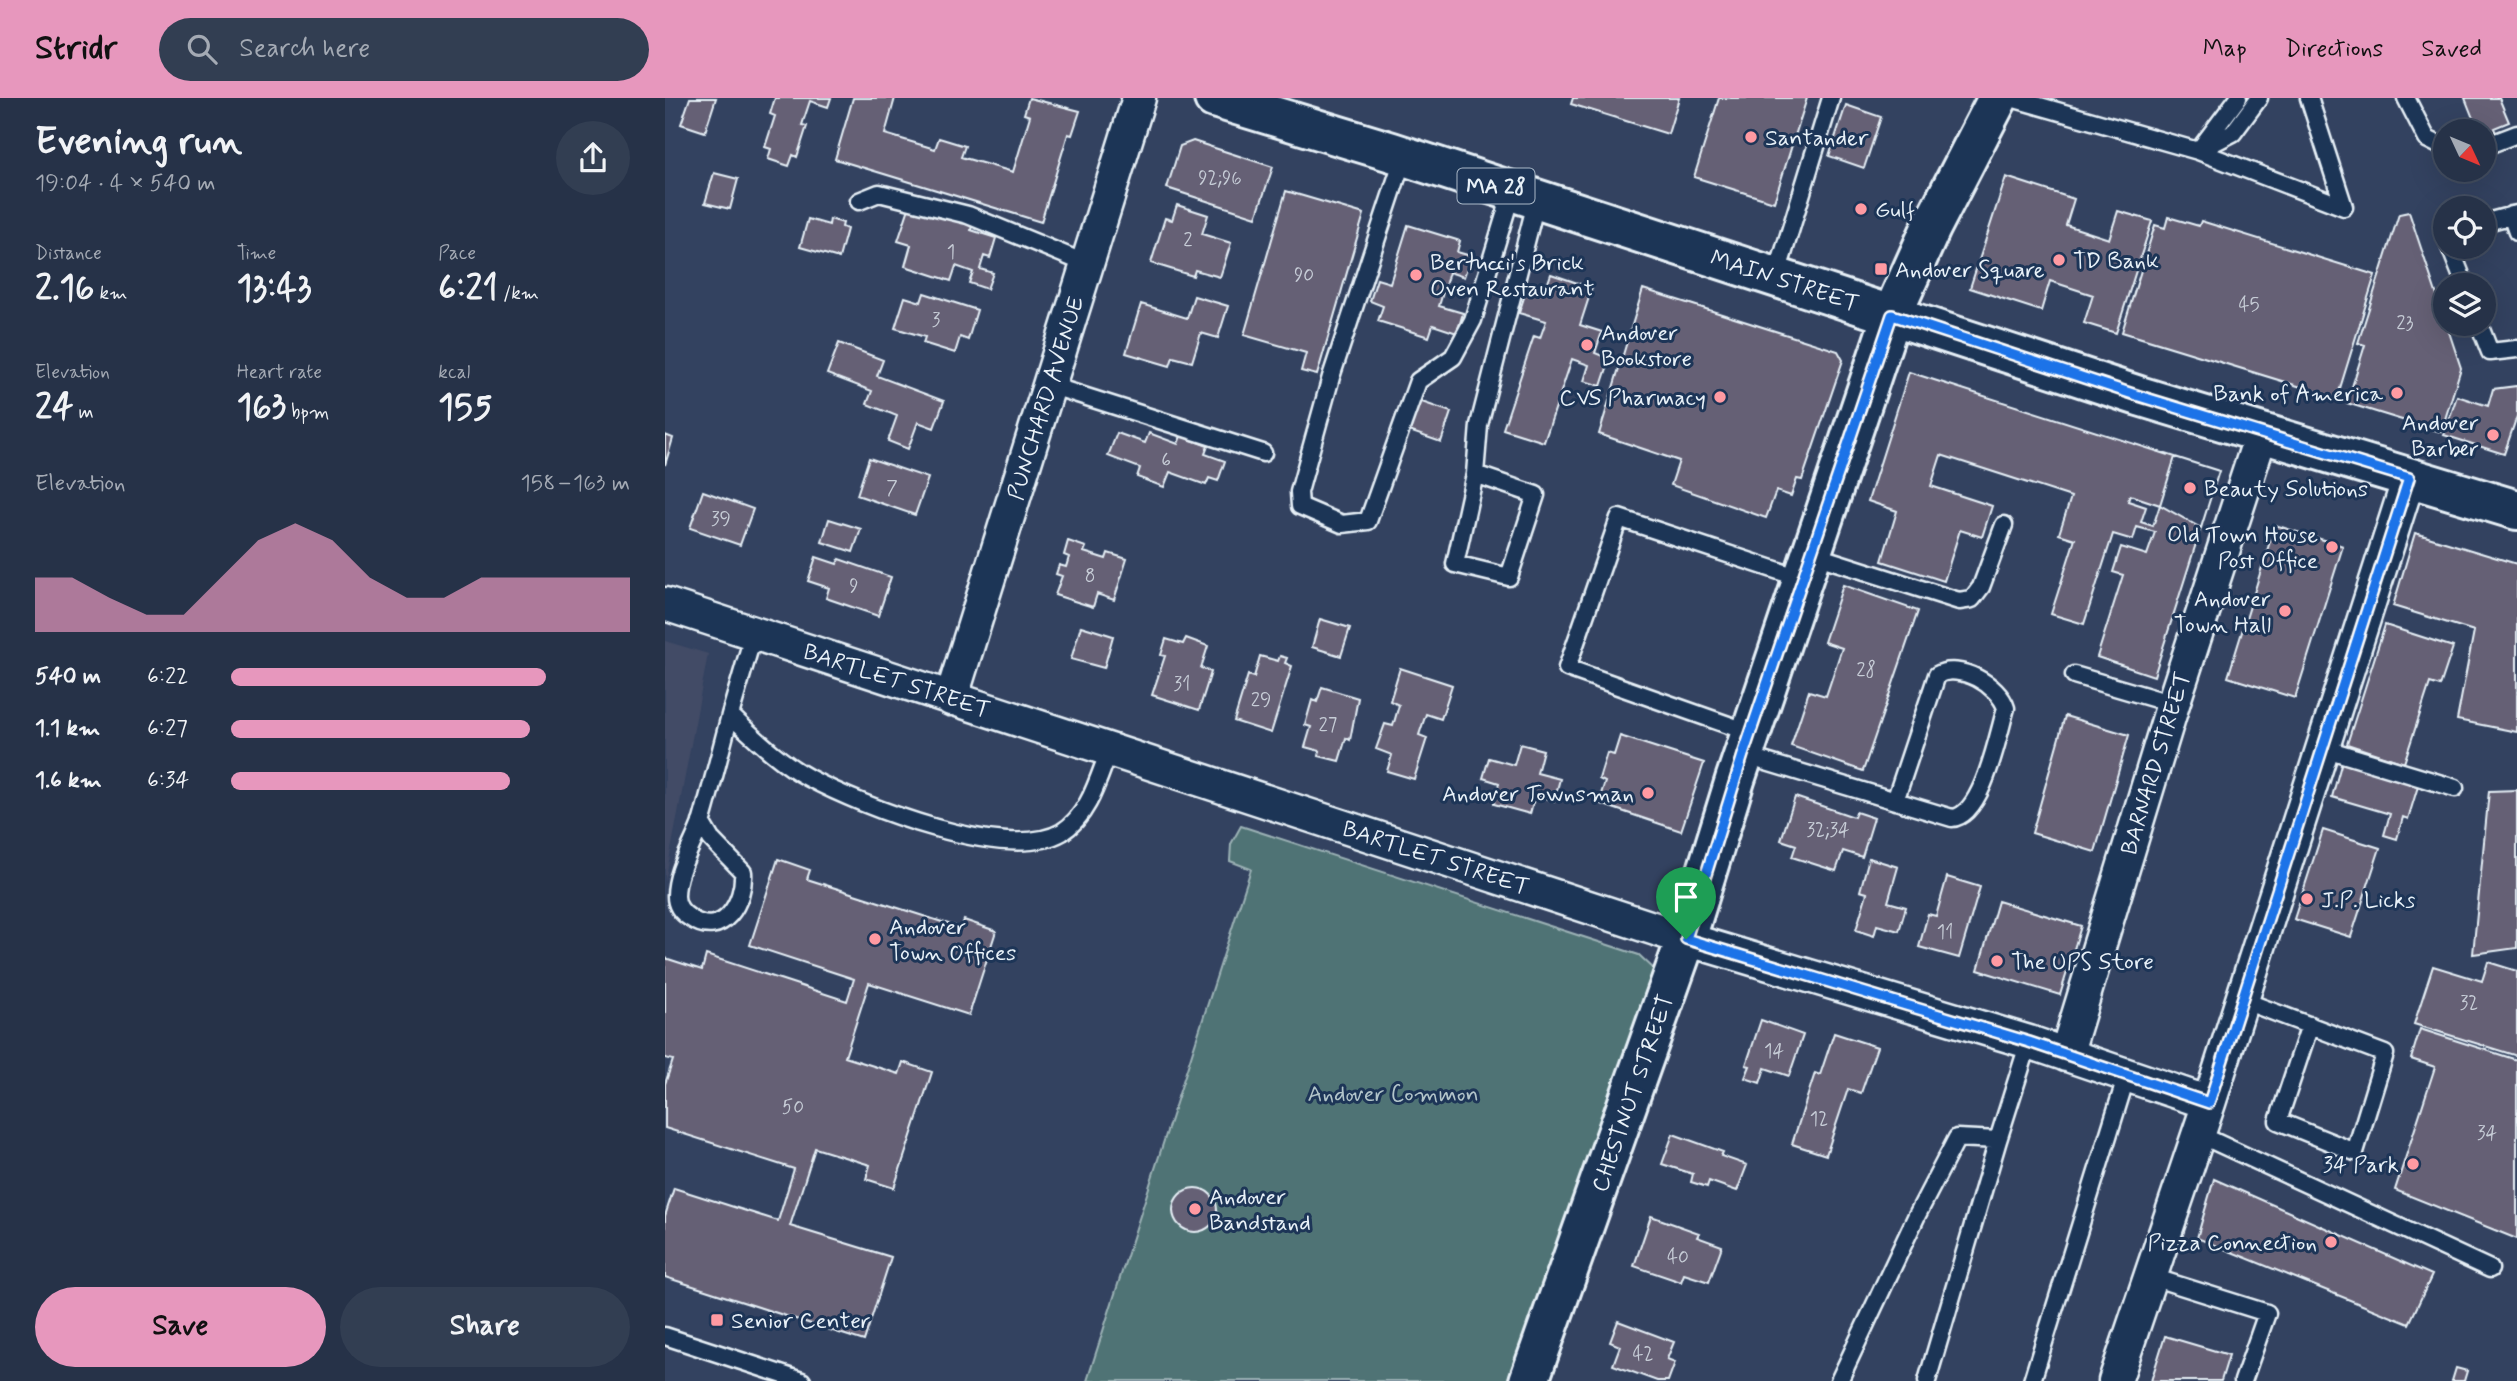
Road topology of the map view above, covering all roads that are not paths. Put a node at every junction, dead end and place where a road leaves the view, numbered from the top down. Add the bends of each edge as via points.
1 (1139, 98) edge
2 (1214, 98) edge
3 (1831, 98) edge
4 (1998, 98) edge
5 (2011, 98) edge
6 (2238, 98) edge
7 (2259, 98) edge
8 (2309, 98) edge
9 (2406, 98) edge
10 (2517, 134) edge
11 (2433, 142) edge
12 (2496, 142) edge
13 (2198, 151) junction
14 (1404, 156) junction
15 (1525, 195) junction
16 (859, 201) dead end
17 (2514, 215) edge
18 (2496, 220) edge
19 (2517, 232) edge
20 (1087, 264) junction
21 (1776, 277) junction
22 (1892, 315) junction
23 (2484, 336) edge
24 (2517, 349) edge
25 (1049, 385) junction
26 (2262, 432) junction
27 (1263, 453) dead end
28 (1475, 474) junction
29 (2409, 478) junction
30 (2517, 510) edge
31 (2004, 525) dead end
32 (1807, 566) junction
33 (665, 604) edge
34 (754, 633) junction
35 (2074, 675) dead end
36 (951, 699) junction
37 (2173, 704) junction
38 (730, 715) junction
39 (1747, 744) junction
40 (2323, 748) junction
41 (1109, 751) junction
42 (2455, 788) dead end
43 (1895, 801) junction
44 (701, 822) junction
45 (1686, 939) junction
46 (2242, 1000) junction
47 (2310, 1026) junction
48 (2029, 1042) junction
49 (2066, 1055) junction
50 (2127, 1075) junction
51 (2209, 1103) junction
52 (2196, 1133) junction
53 (1999, 1140) junction
54 (2490, 1269) dead end
55 (2149, 1276) junction
56 (665, 1336) edge
57 (802, 1381) edge
58 (1529, 1381) edge
59 (1839, 1381) edge
60 (1927, 1381) edge
61 (2032, 1381) edge
62 (2115, 1381) edge
63 (2243, 1381) edge

1 - 20 street, PUNCHARD AVENUE
2 - 14 main road, MAIN STREET / MA 28
3 - 21 lane
4 - 22 main road, CHESTNUT STREET
5 - 13 lane
6 - 13 lane
7 - 13 lane via 2233,133
8 - 13 lane via 2344,207
9 - 11 lane
10 - 12 lane
14 - 15 main road, MAIN STREET / MA 28
14 - 15 lane via 1331,377 1299,492 1300,506 1342,524 1368,521 1418,381 1453,357
15 - 21 main road, MAIN STREET / MA 28
15 - 28 lane via 1479,425
16 - 20 lane via 879,193 968,215
17 - 18 lane
17 - 19 lane
20 - 25 street, PUNCHARD AVENUE
21 - 22 main road, MAIN STREET / MA 28
22 - 26 main road, MAIN STREET / MA 28
22 - 32 main road, CHESTNUT STREET
23 - 24 lane via 2490,352
25 - 27 lane
25 - 36 street, PUNCHARD AVENUE
26 - 29 main road, MAIN STREET / MA 28
26 - 37 street, BARNARD STREET
28 - 28 lane via 1455,564 1509,577 1536,495
29 - 30 main road, MAIN STREET / MA 28
29 - 40 street
31 - 32 lane via 1972,599 1959,601
32 - 39 main road, CHESTNUT STREET
32 - 39 lane via 1619,518 1567,668
33 - 34 street, BARTLET STREET
34 - 36 street, BARTLET STREET
34 - 38 lane
35 - 37 lane
36 - 41 street, BARTLET STREET
37 - 49 street, BARNARD STREET
38 - 41 lane via 807,777 911,821 991,840 1042,839 1073,823 1092,794
38 - 44 lane
39 - 43 lane
39 - 45 main road, CHESTNUT STREET
40 - 42 lane
40 - 46 street
41 - 45 street, BARTLET STREET
43 - 43 lane via 1952,818 1967,813 1977,800 2006,708 1990,684 1954,671 1937,675
44 - 44 lane via 678,878 676,903 690,918 713,925 733,913 742,896 743,872
45 - 48 street, BARTLET STREET
45 - 58 main road, CHESTNUT STREET
46 - 47 lane
46 - 51 street
47 - 47 lane via 2385,1054 2355,1152 2278,1121
48 - 49 street, BARTLET STREET
48 - 53 lane
49 - 50 street, BARTLET STREET
50 - 51 street, BARTLET STREET
50 - 61 lane
51 - 52 street
52 - 54 lane
52 - 55 street
53 - 59 lane via 1957,1138
53 - 60 lane
55 - 62 street
55 - 63 lane via 2267,1313
56 - 57 lane

